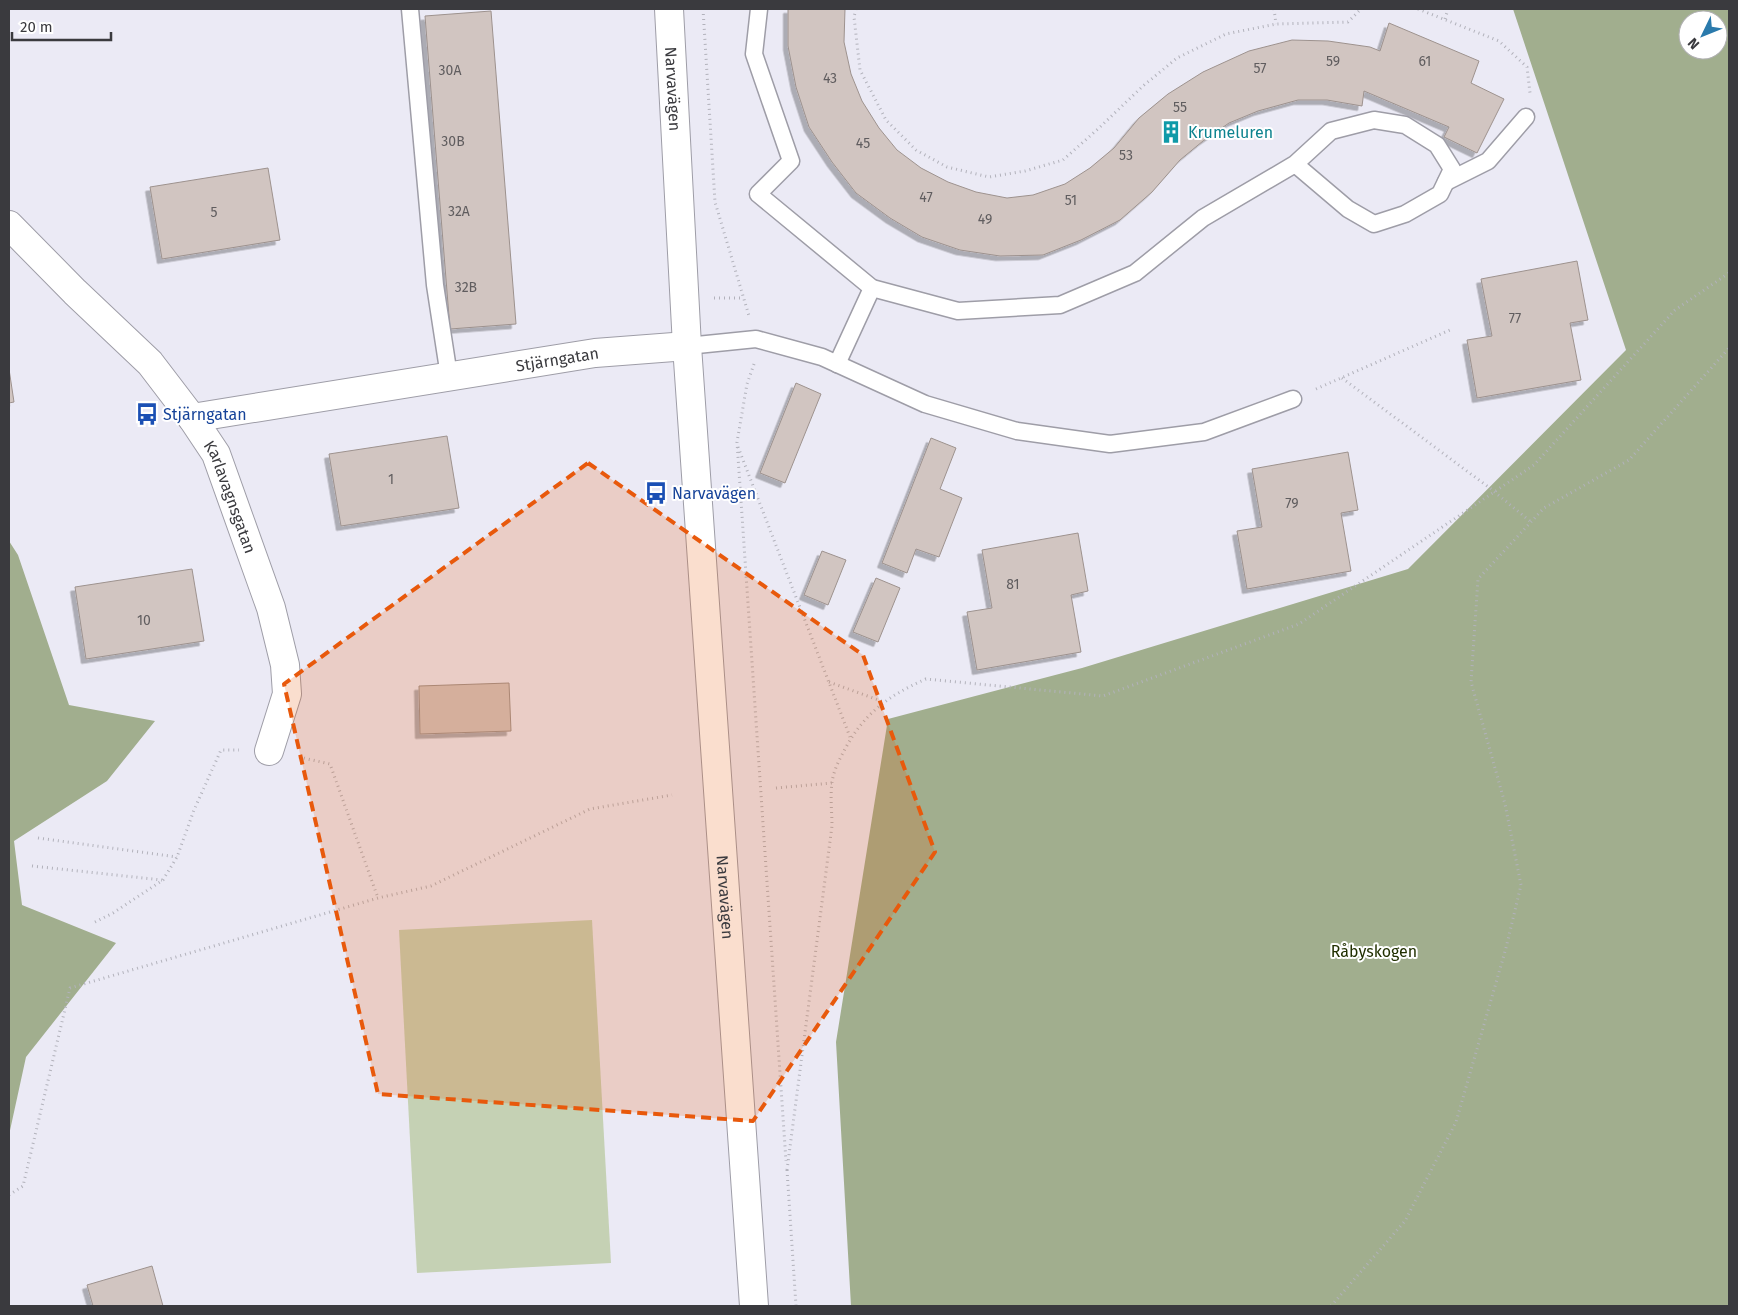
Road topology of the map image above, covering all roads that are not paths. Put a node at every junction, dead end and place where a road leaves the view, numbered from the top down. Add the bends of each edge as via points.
1 (410, 9) edge
2 (669, 9) edge
3 (759, 9) edge
4 (1526, 117) road end
5 (1295, 164) junction
6 (1446, 182) junction
7 (9, 225) edge
8 (872, 288) junction
9 (687, 346) junction
10 (837, 364) junction
11 (449, 376) junction
12 (1292, 399) road end
13 (192, 418) junction
14 (269, 750) road end
15 (754, 1306) edge

1 - 11 lane via 435,286
2 - 9 main road, Narvavägen
3 - 8 lane via 754,54 791,161 758,194
4 - 6 lane via 1488,161
5 - 6 lane via 1348,209 1374,224 1405,214 1440,194
5 - 6 lane via 1331,131 1374,120 1405,126 1437,145 1452,169
5 - 8 lane via 1203,218 1135,273 1060,305 958,311
7 - 13 main road, Karlavagnsgatan via 150,363
8 - 10 lane
9 - 10 lane via 756,340
9 - 11 main road, Stjärngatan via 595,353
9 - 15 main road, Narvavägen
10 - 12 lane via 924,404 1017,431 1110,444 1204,432
11 - 13 main road, Stjärngatan
13 - 14 main road, Karlavagnsgatan via 216,454 272,608 285,665 287,694

